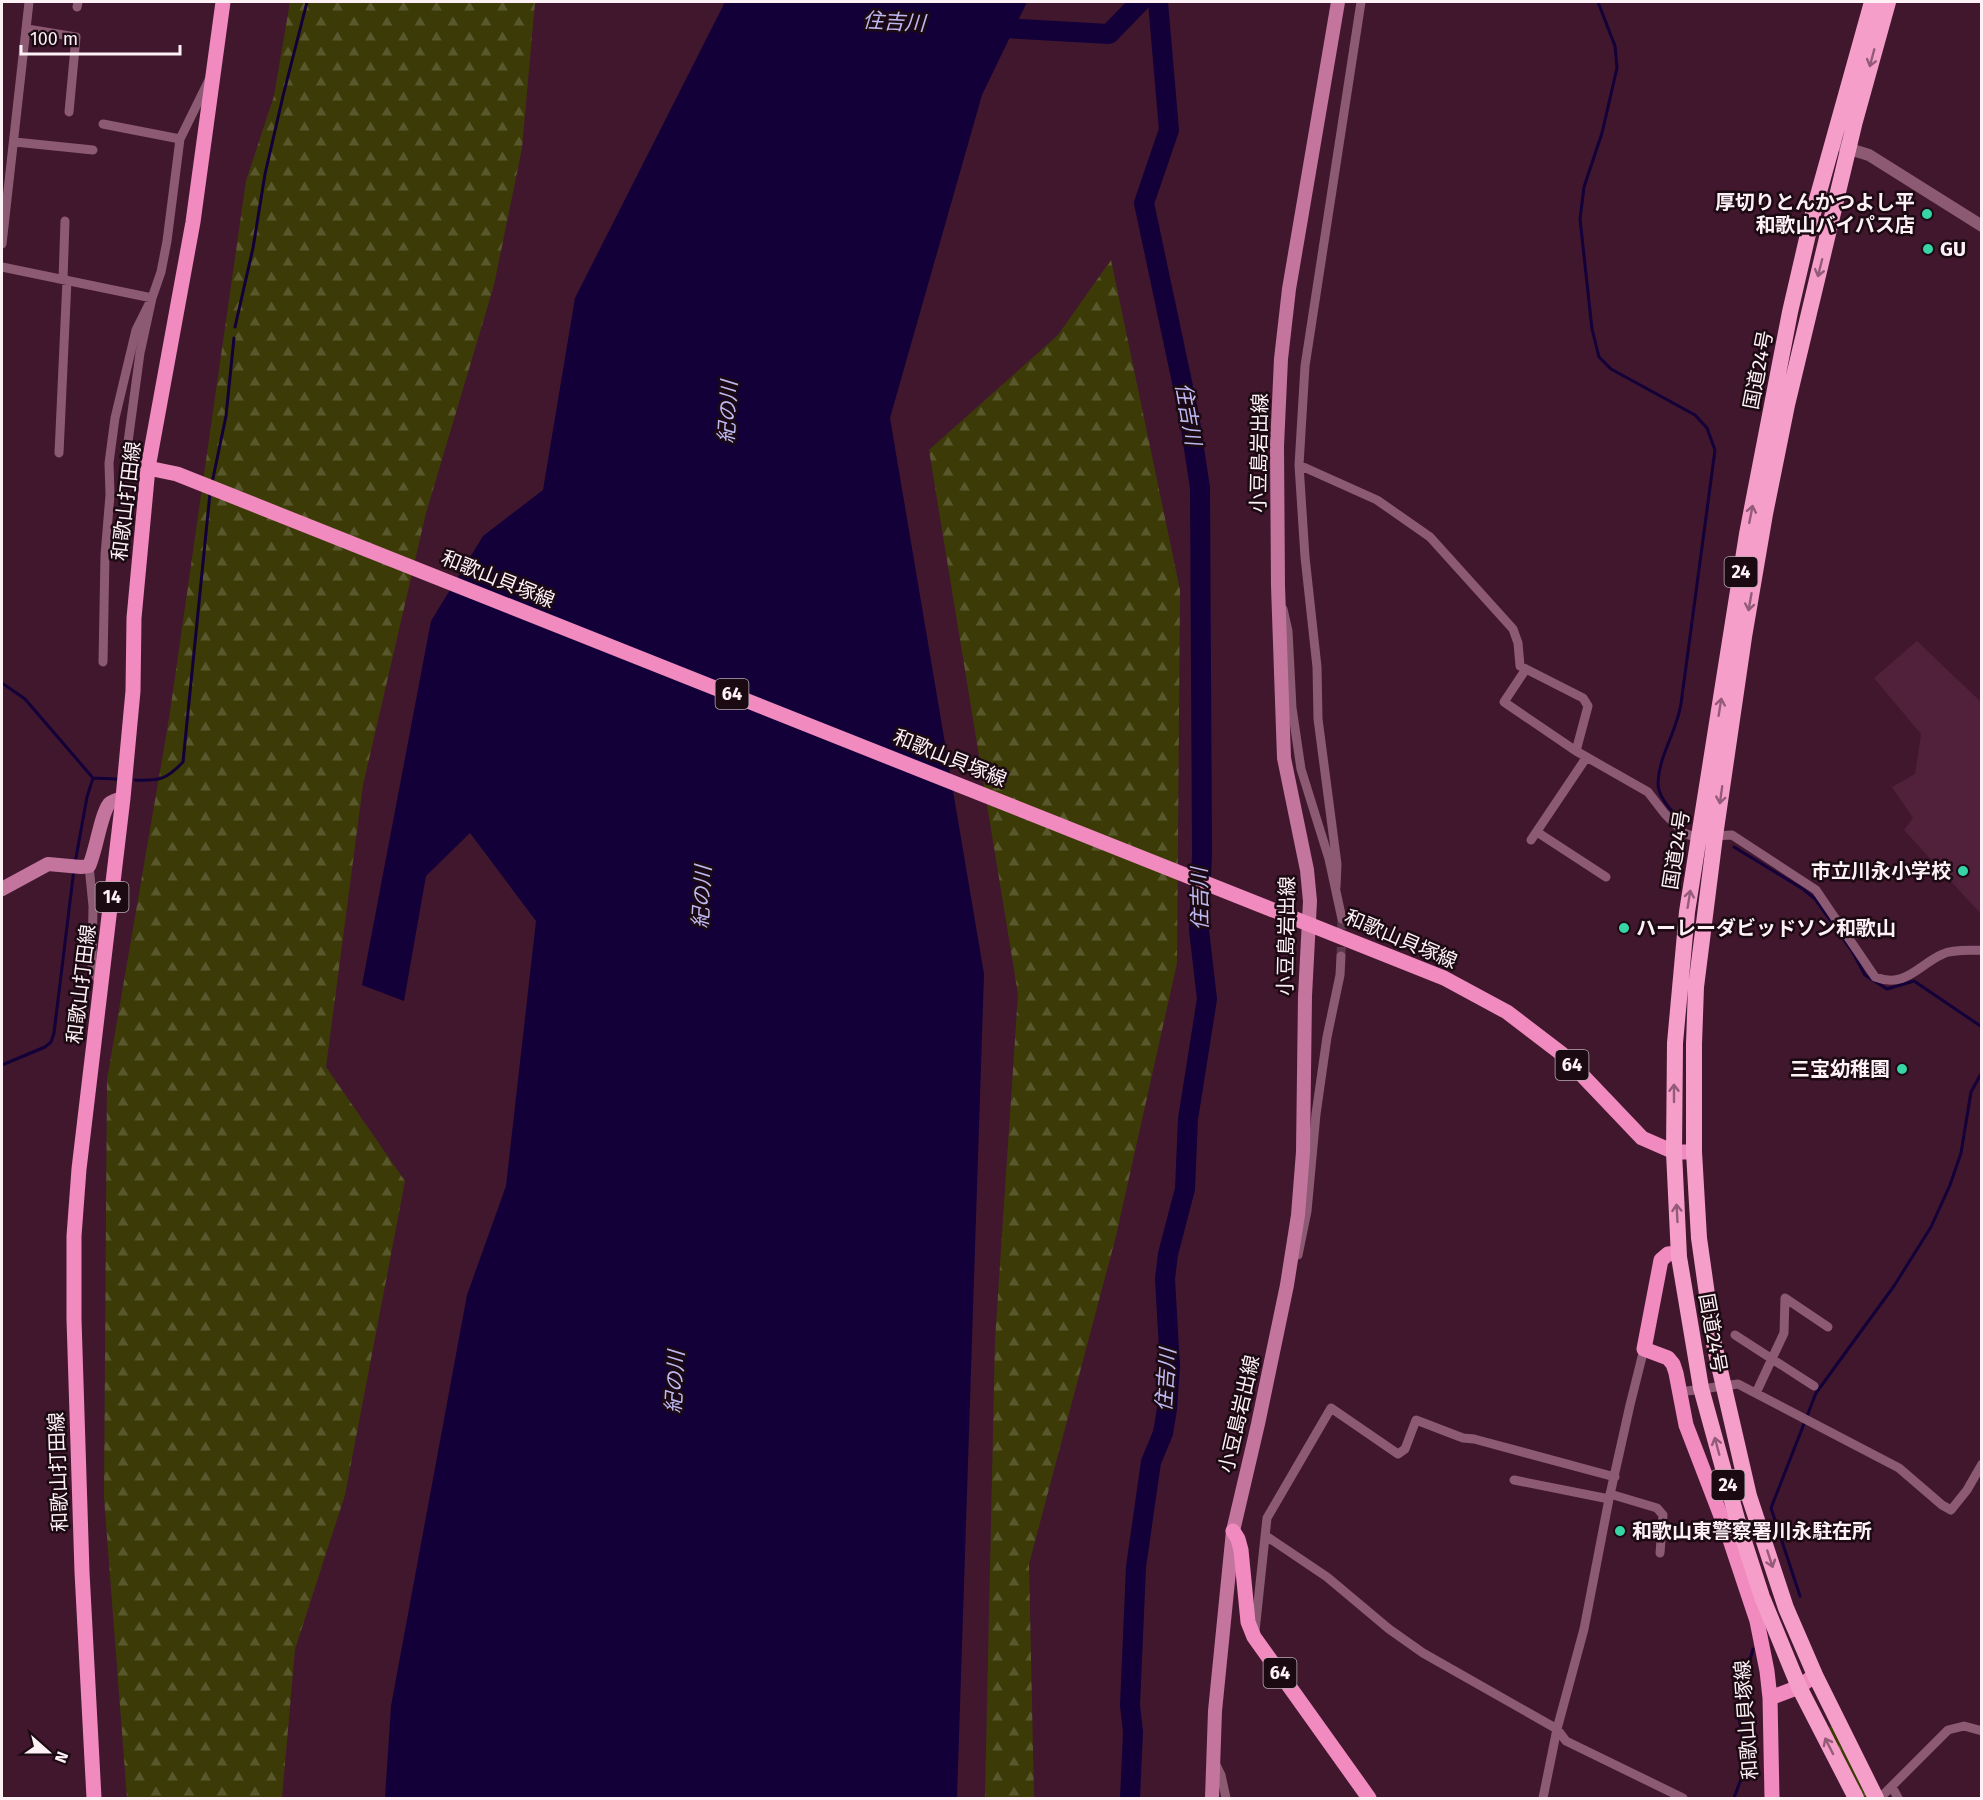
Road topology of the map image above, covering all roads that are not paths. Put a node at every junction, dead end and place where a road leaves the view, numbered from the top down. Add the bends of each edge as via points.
1 (29, 2) edge
2 (223, 2) edge
3 (1338, 2) edge
4 (1361, 2) edge
5 (1872, 2) edge
6 (1888, 2) edge
7 (27, 29) junction
8 (215, 68) junction
9 (69, 112) dead end
10 (103, 124) dead end
11 (180, 139) junction
12 (15, 142) junction
13 (1831, 143) junction
14 (1850, 149) junction
15 (93, 150) dead end
16 (65, 221) dead end
17 (1982, 226) edge
18 (2, 244) edge
19 (2, 267) edge
20 (65, 279) junction
21 (152, 298) junction
22 (59, 453) dead end
23 (1299, 465) junction
24 (148, 468) junction
25 (1278, 586) junction
26 (103, 663) dead end
27 (1526, 669) junction
28 (1576, 751) junction
29 (1586, 758) junction
30 (123, 798) junction
31 (1707, 837) junction
32 (85, 866) junction
33 (1606, 877) dead end
34 (1336, 887) junction
35 (2, 889) edge
36 (1342, 920) tunnel mouth
37 (1310, 924) junction
38 (1982, 950) edge
39 (1341, 956) tunnel mouth
40 (101, 988) junction
41 (1674, 1152) junction
42 (1694, 1152) junction
43 (1678, 1253) junction
44 (1287, 1285) junction
45 (1828, 1327) dead end
46 (1735, 1335) dead end
47 (1644, 1349) junction
48 (1772, 1359) junction
49 (1723, 1386) junction
50 (1814, 1386) dead end
51 (1701, 1388) junction
52 (1680, 1392) junction
53 (1756, 1393) junction
54 (1982, 1464) edge
55 (1615, 1477) junction
56 (1514, 1480) dead end
57 (1610, 1496) junction
58 (1233, 1531) junction
59 (1266, 1536) junction
60 (1660, 1553) dead end
61 (1254, 1637) junction
62 (1815, 1675) junction
63 (1799, 1687) junction
64 (1770, 1698) junction
65 (1557, 1729) junction
66 (1982, 1731) edge
67 (1213, 1759) junction
68 (1892, 1787) junction
69 (94, 1798) edge
70 (1212, 1798) edge
71 (1226, 1798) edge
72 (1369, 1798) edge
73 (1543, 1798) edge
74 (1683, 1798) edge
75 (1772, 1798) edge
76 (1856, 1798) edge
77 (1876, 1798) edge
78 (1880, 1798) edge
79 (1898, 1798) edge

1 - 7 street
2 - 8 main road, 和歌山打田線 / 14
3 - 25 main road, 小豆島岩出線 via 1289,289 1281,359
4 - 23 street via 1305,366
5 - 13 highway, 国道24号 / 24
6 -> 14 highway, 国道24号 / 24
7 - 9 street via 76,37
7 - 12 street
8 - 11 street
8 - 24 main road, 和歌山打田線 / 14 via 193,222
10 - 11 street
11 - 21 street via 167,241
12 - 15 street
12 - 18 street
13 - 14 street
31 -> 13 highway, 国道24号 / 24 via 1747,534 1791,312
14 - 17 street via 1869,155
14 -> 31 highway, 国道24号 / 24 via 1787,405
16 - 20 street
19 - 20 street
20 - 21 street
20 - 22 street
21 - 24 street via 140,353 129,442 131,456
21 - 26 street via 136,330 115,418 109,463
23 - 27 street via 1377,500 1430,537 1513,628 1520,666
23 - 34 street via 1318,719 1337,864
24 - 30 main road, 和歌山打田線 / 14
24 - 37 main road, 和歌山貝塚線 / 64 via 177,474
25 - 34 street via 1288,631 1292,708 1301,769
25 - 37 main road, 小豆島岩出線 via 1284,758 1307,870
27 - 28 street via 1583,698 1588,706
27 - 28 street via 1504,702
28 - 29 street
29 - 31 street via 1648,792 1684,833
29 - 33 street via 1534,836
30 - 32 main road via 108,806 94,855
30 - 40 main road, 和歌山打田線 / 14
31 - 38 street via 1732,835 1816,890 1875,977 1908,977 1944,953
41 -> 31 highway, 国道24号 / 24 via 1675,1043 1687,912
31 - 42 highway, 国道24号 / 24 via 1696,987
32 - 35 main road via 48,864
32 - 40 street via 93,906 92,968
34 - 36 street
37 - 41 main road, 和歌山貝塚線 / 64 via 1444,978 1507,1012 1562,1054 1642,1138
37 - 44 main road, 小豆島岩出線 via 1303,1152
39 - 44 street via 1316,1114 1307,1211 1295,1267
40 - 69 main road, 和歌山打田線 / 14 via 74,1236 82,1560
41 - 42 main road, 和歌山貝塚線 / 64
43 -> 41 highway, 国道24号 / 24
42 - 49 highway, 国道24号 / 24 via 1699,1238
43 - 47 main road via 1661,1260
43 - 51 highway, 国道24号 / 24
44 - 58 main road, 小豆島岩出線
45 - 48 street via 1785,1298 1784,1333
46 - 48 street
47 - 52 main road, 和歌山貝塚線 via 1668,1358
47 - 55 street
48 - 50 street
48 - 53 street
49 - 51 street
49 - 53 street via 1738,1384
49 -> 62 highway, 国道24号 / 24 via 1749,1497 1786,1608
51 - 52 street
63 -> 51 highway, 国道24号 / 24 via 1739,1526
52 - 64 main road, 和歌山貝塚線 via 1686,1425 1749,1595
53 - 54 street via 1899,1468 1951,1510
55 - 57 street
55 - 59 street via 1463,1438 1416,1420 1405,1449 1398,1454 1331,1408 1266,1518
56 - 57 street
57 - 60 street via 1658,1508 1663,1515
57 - 65 street via 1584,1629
58 - 61 main road, 64 via 1241,1550 1248,1622
58 - 67 main road, 小豆島岩出線
59 - 61 street
59 - 65 street via 1327,1577 1423,1653
61 - 72 main road, 64
62 - 63 main road
62 - 77 highway, 国道24号 / 24
63 - 64 main road
76 -> 63 highway, 国道24号 / 24
64 - 75 main road, 和歌山貝塚線
65 - 73 street
65 - 74 street via 1566,1741
66 - 68 street via 1965,1726 1948,1730
67 - 70 main road, 小豆島岩出線
67 - 71 street
68 - 78 street
68 - 79 street

